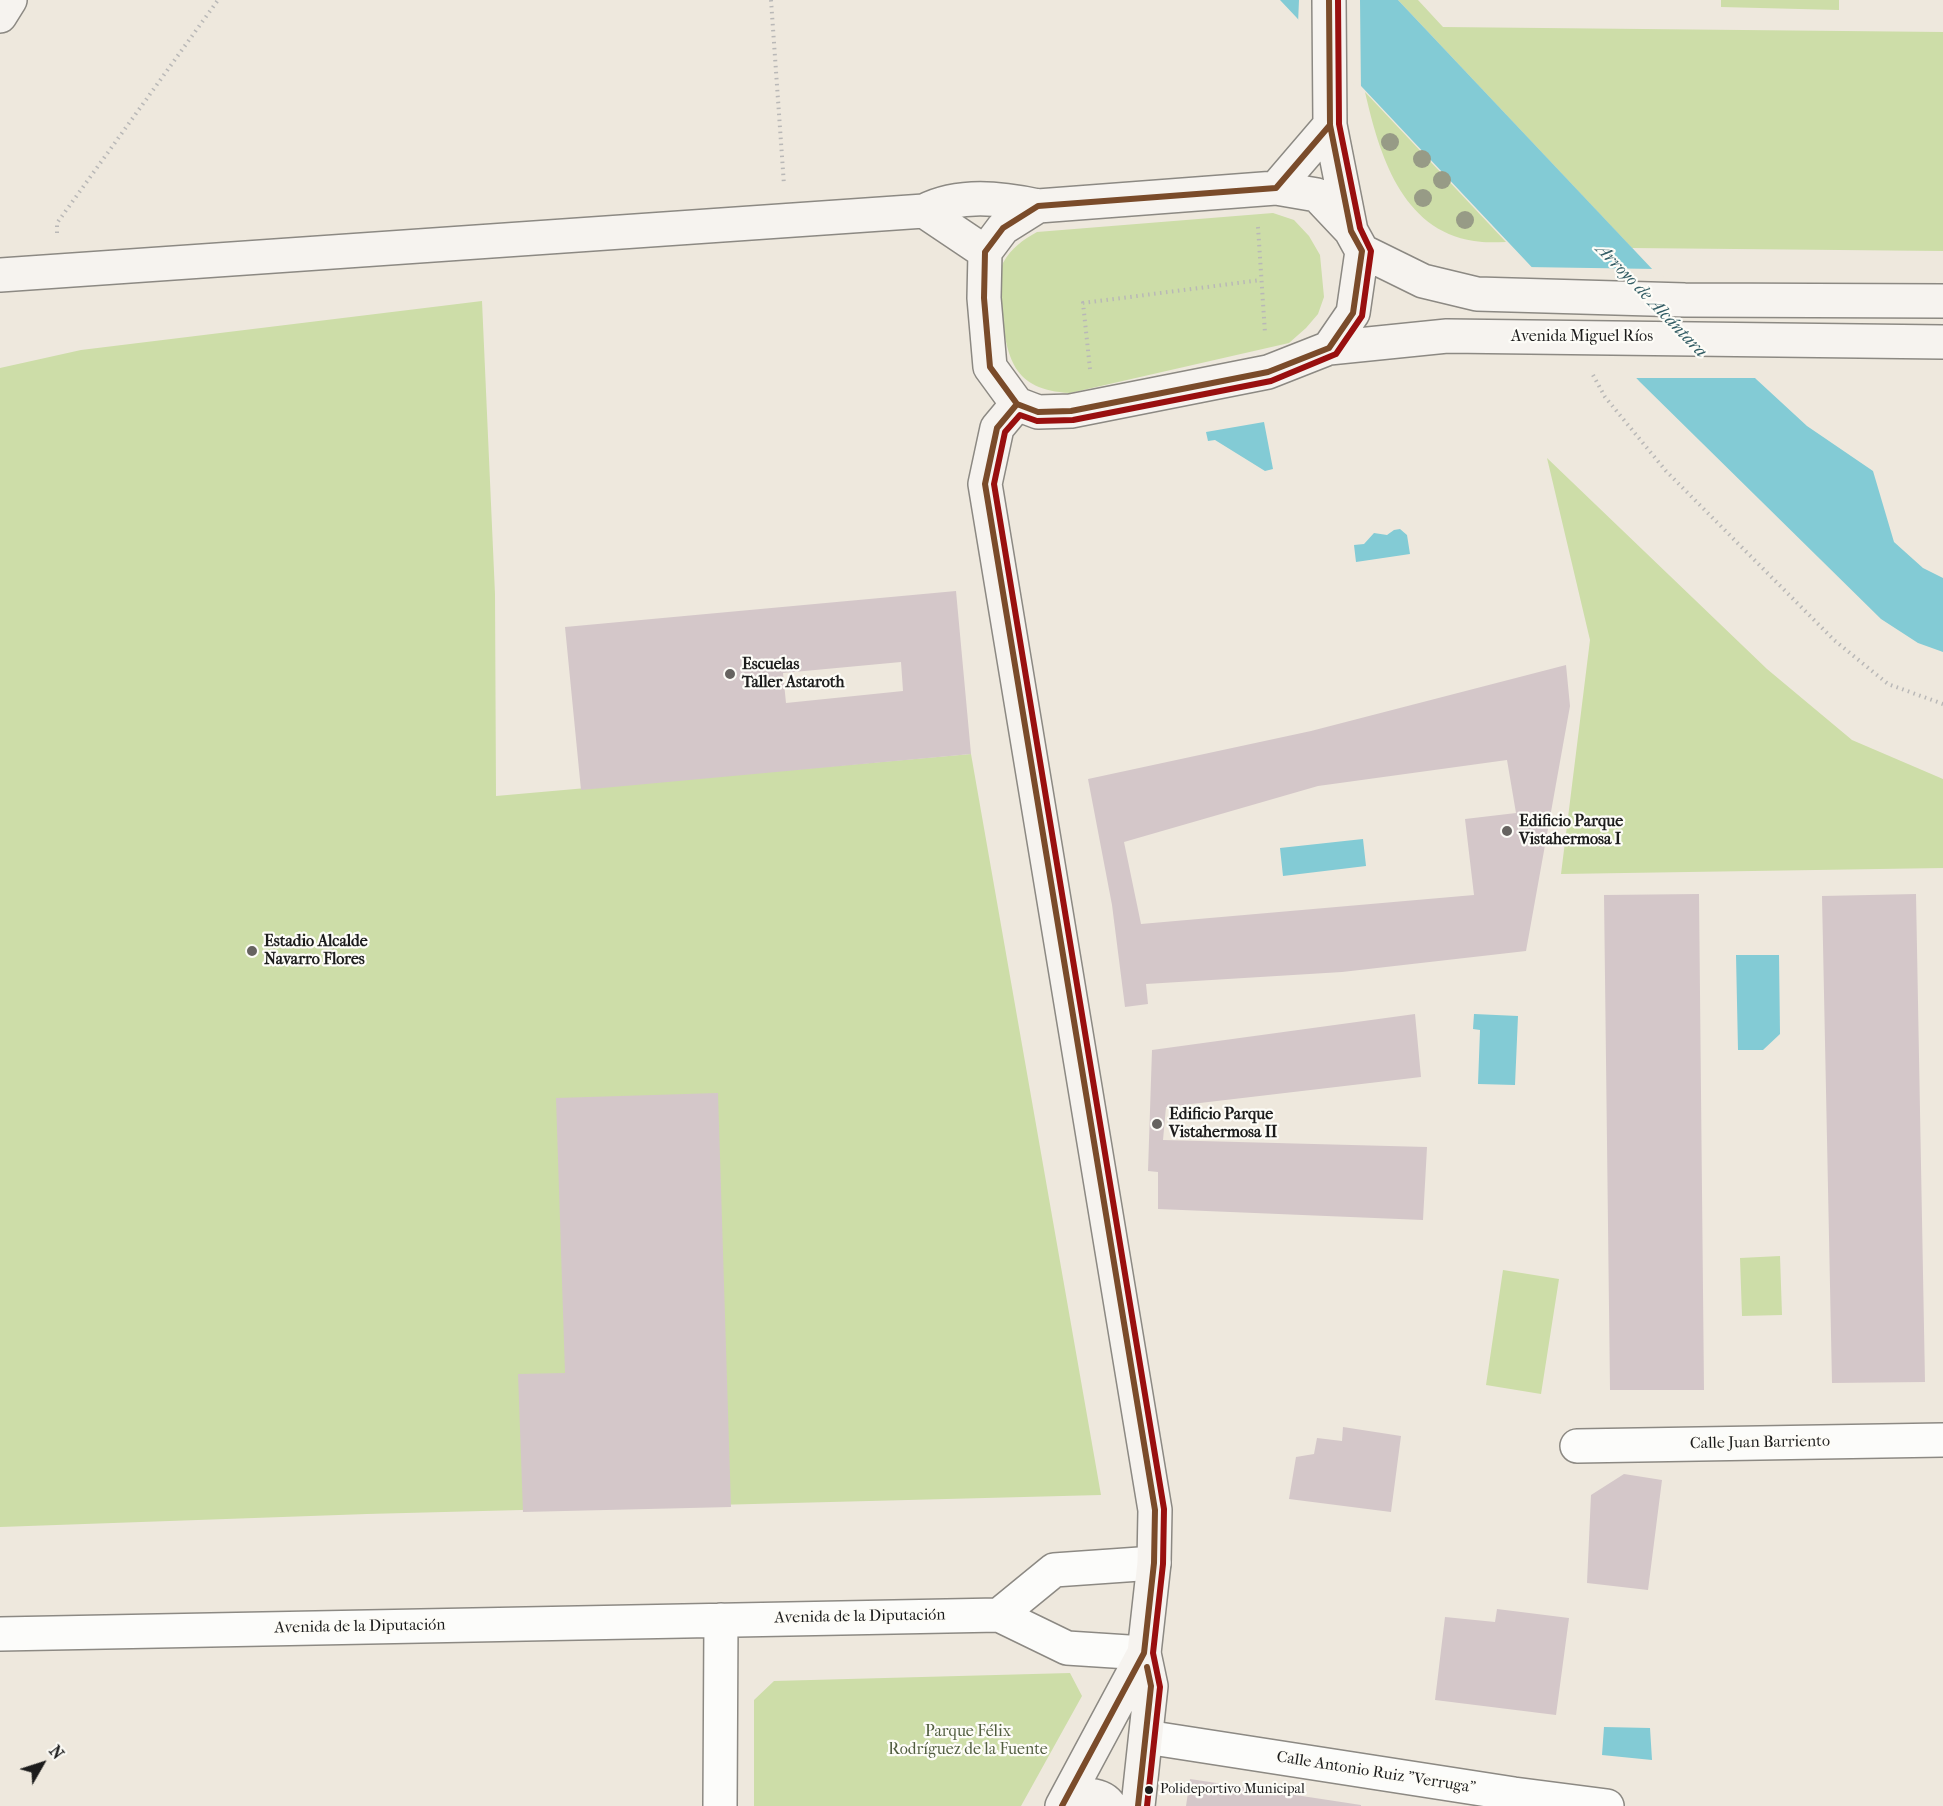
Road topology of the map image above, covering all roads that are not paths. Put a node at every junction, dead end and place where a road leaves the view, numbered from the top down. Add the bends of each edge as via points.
1 (10, 0) edge
2 (1329, 0) edge
3 (0, 16) edge
4 (1329, 125) junction
5 (1276, 188) junction
6 (1038, 206) junction
7 (924, 211) junction
8 (1357, 241) junction
9 (985, 252) junction
10 (0, 275) edge
11 (1943, 301) edge
12 (1943, 342) edge
13 (1329, 348) junction
14 (1017, 404) junction
15 (1943, 1440) edge
16 (1577, 1446) dead end
17 (1154, 1563) junction
18 (999, 1615) junction
19 (721, 1620) junction
20 (0, 1634) edge
21 (1144, 1653) junction
22 (1146, 1737) junction
23 (1514, 1800) edge
24 (1064, 1801) edge
25 (720, 1806) edge
26 (1110, 1806) edge
27 (1138, 1806) edge
28 (1607, 1806) edge

1 - 3 street
2 - 4 street
4 - 5 street
4 - 8 street
5 - 6 street
5 - 8 street via 1317,195
6 - 7 street via 1002,199 942,202
6 - 9 street via 1003,228
7 - 9 street
7 - 10 street
8 - 11 street via 1423,281 1477,294
8 - 13 street via 1353,313
9 - 14 street via 990,367
12 - 13 street, Avenida Miguel Ríos via 1447,336
13 - 14 street, Avenida Miguel Ríos via 1268,372 1071,411 1038,412
14 - 17 street via 997,428 985,484 1155,1510
15 - 16 street, Calle Juan Barriento
17 - 18 street via 1054,1570
17 - 21 street
18 - 19 street, Avenida de la Diputación
18 - 21 street, Avenida de la Diputación via 1067,1648
19 - 20 street, Avenida de la Diputación
19 - 25 street
21 - 22 street via 1151,1686
21 - 24 street
22 - 23 street, Calle Antonio Ruiz "Verruga"
22 - 27 street
23 - 28 street, Calle Antonio Ruiz "Verruga"
24 - 26 street via 1088,1795 1106,1800

